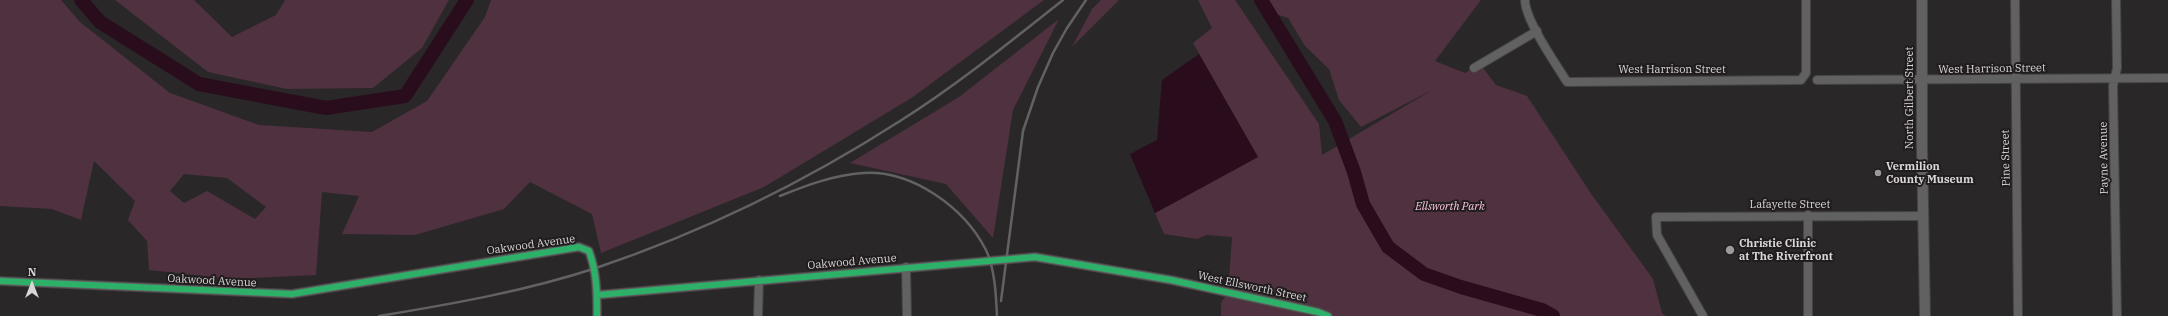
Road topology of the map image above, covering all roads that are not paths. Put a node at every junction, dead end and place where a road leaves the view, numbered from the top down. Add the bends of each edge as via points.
1 (1525, 0) edge
2 (1806, 0) edge
3 (1922, 0) edge
4 (2015, 0) edge
5 (2116, 0) edge
6 (1537, 31) junction
7 (1474, 68) dead end
8 (2115, 78) junction
9 (2168, 78) edge
10 (2016, 79) junction
11 (1817, 80) dead end
12 (1922, 80) junction
13 (1808, 215) junction
14 (1924, 216) junction
15 (906, 267) junction
16 (758, 280) junction
17 (1171, 280) joint
18 (0, 281) edge
19 (597, 295) junction
20 (597, 316) edge
21 (758, 316) edge
22 (907, 316) edge
23 (1328, 316) edge
24 (1702, 316) edge
25 (1808, 316) edge
26 (1925, 316) edge
27 (2018, 316) edge
28 (2117, 316) edge

1 - 6 street via 1525,7
2 - 6 street, West Harrison Street via 1806,73 1801,80 1567,82
3 - 12 main road, North Gilbert Street
4 - 10 street, Pine Street
5 - 8 street, Payne Avenue
6 - 7 street
8 - 9 street, West Harrison Street
8 - 10 street, West Harrison Street
8 - 28 street, Payne Avenue via 2113,86
10 - 12 street, West Harrison Street
10 - 27 street, Pine Street
11 - 12 street, West Harrison Street
12 - 14 main road, North Gilbert Street
13 - 14 street, Lafayette Street
13 - 24 street, Lafayette Street via 1656,217 1657,235
13 - 25 street
14 - 26 main road, North Gilbert Street
15 - 16 street, Oakwood Avenue
15 - 17 street, Oakwood Avenue via 1035,257
15 - 22 street
16 - 19 street, Oakwood Avenue
16 - 21 street
17 - 23 street, West Ellsworth Street
18 - 19 street, Oakwood Avenue via 292,294 579,247 590,251 595,268
19 - 20 street

